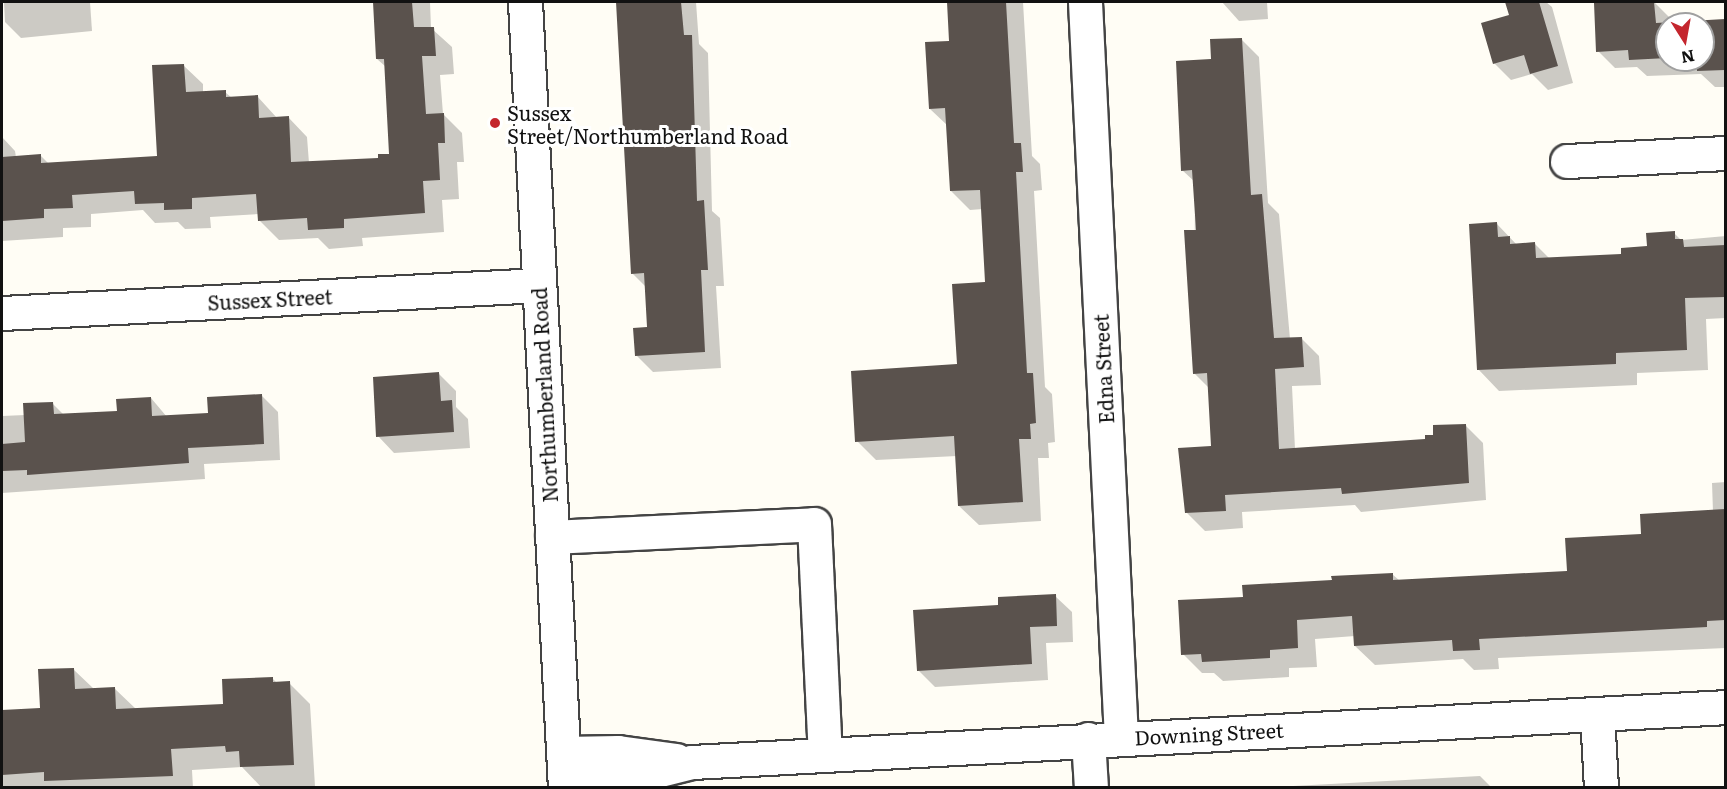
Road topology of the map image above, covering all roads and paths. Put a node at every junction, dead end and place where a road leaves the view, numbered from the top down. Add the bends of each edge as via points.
1 (525, 2) edge
2 (1085, 2) edge
3 (1725, 153) edge
4 (1567, 161) dead end
5 (539, 285) junction
6 (2, 313) edge
7 (552, 537) junction
8 (1725, 707) edge
9 (1597, 714) junction
10 (1121, 737) junction
11 (1088, 739) junction
12 (825, 754) junction
13 (564, 775) edge
14 (1090, 788) edge
15 (1601, 788) edge

1 - 5 street, Northumberland Road
2 - 10 street, Edna Street
3 - 4 street
5 - 6 street, Sussex Street
5 - 7 street, Northumberland Road
7 - 12 street via 814,524
7 - 13 street, Northumberland Road
8 - 9 street, Downing Street
9 - 10 street, Downing Street
9 - 15 street
10 - 11 street, Downing Street
11 - 12 street, Downing Street
11 - 14 street
12 - 13 street, Downing Street via 692,762 618,752

